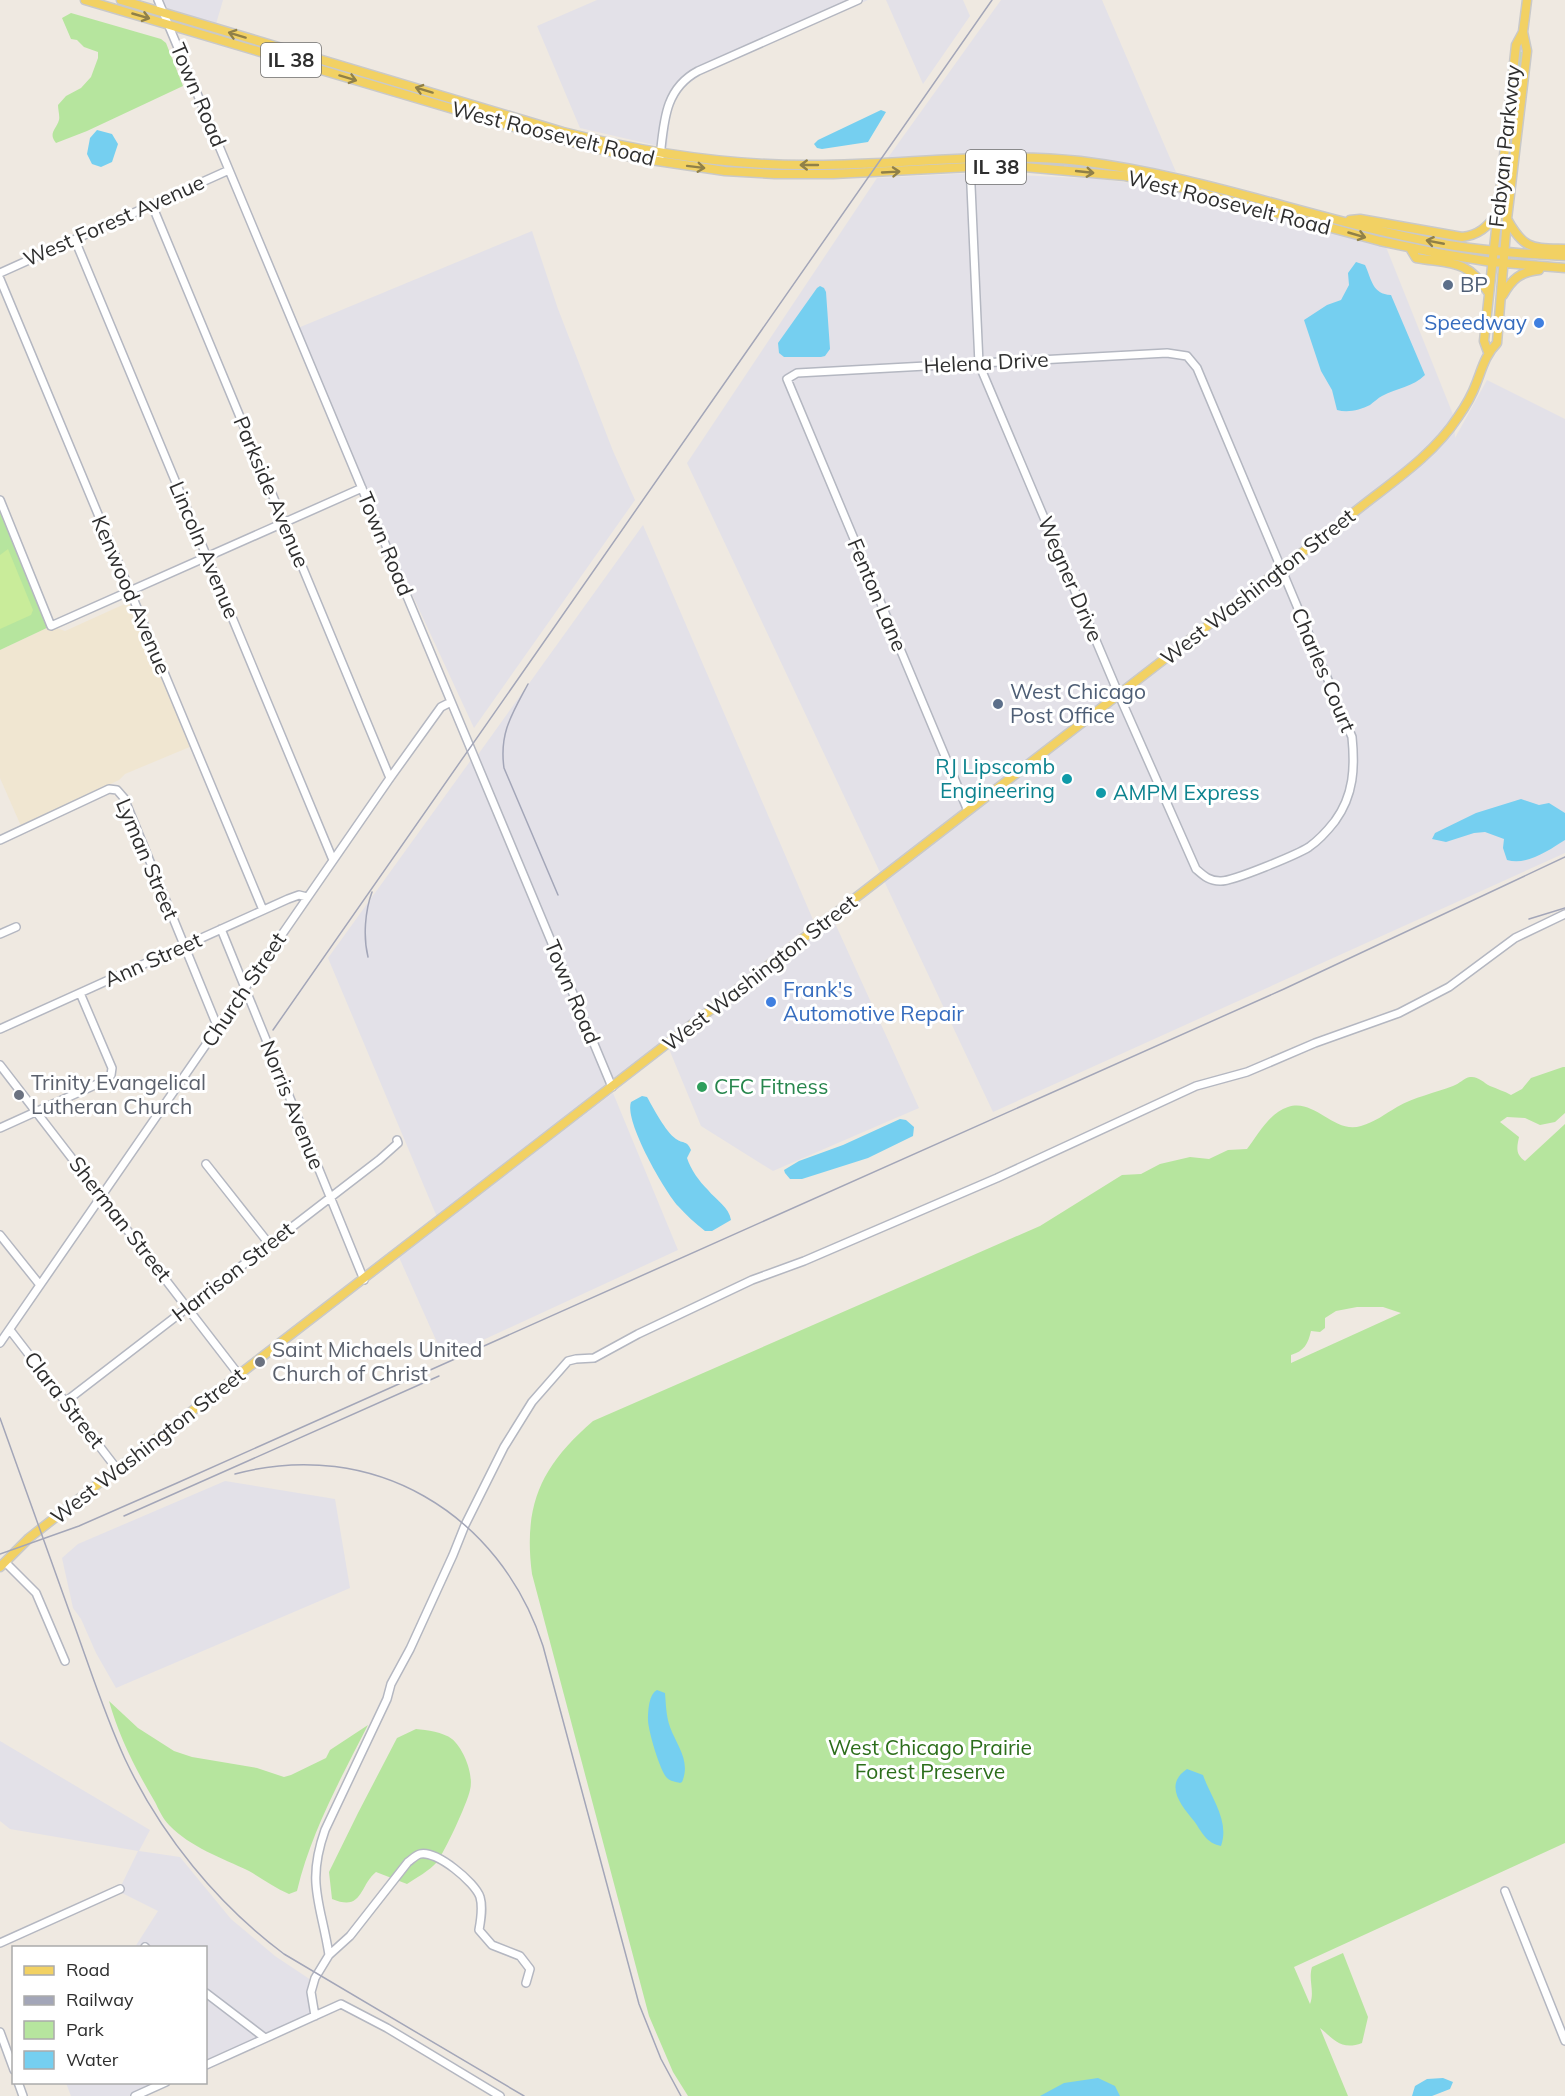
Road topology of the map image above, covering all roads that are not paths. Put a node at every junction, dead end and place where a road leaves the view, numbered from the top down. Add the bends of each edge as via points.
1 (85, 0) edge
2 (121, 0) edge
3 (158, 0) edge
4 (858, 0) edge
5 (1527, 0) edge
6 (163, 12) junction
7 (168, 24) junction
8 (1523, 32) junction
9 (660, 157) junction
10 (970, 157) junction
11 (970, 167) junction
12 (229, 170) junction
13 (152, 205) junction
14 (1497, 213) junction
15 (1507, 219) junction
16 (1343, 220) junction
17 (75, 240) junction
18 (1410, 248) junction
19 (1565, 249) edge
20 (1493, 251) junction
21 (1505, 252) junction
22 (1565, 256) edge
23 (1492, 262) junction
24 (1504, 263) junction
25 (1560, 267) edge
26 (0, 273) edge
27 (0, 279) edge
28 (1488, 292) junction
29 (1500, 301) junction
30 (1488, 352) junction
31 (1187, 356) joint
32 (979, 364) junction
33 (787, 379) joint
34 (362, 488) junction
35 (0, 500) edge
36 (284, 523) junction
37 (207, 558) junction
38 (1280, 569) junction
39 (130, 592) junction
40 (1119, 694) junction
41 (451, 702) junction
42 (390, 778) junction
43 (968, 811) junction
44 (0, 840) edge
45 (1308, 848) joint
46 (333, 860) junction
47 (307, 897) junction
48 (263, 910) junction
49 (1565, 914) edge
50 (16, 927) dead end
51 (221, 929) junction
52 (0, 934) edge
53 (184, 946) junction
54 (245, 990) junction
55 (80, 993) junction
56 (218, 1028) junction
57 (0, 1029) edge
58 (0, 1065) edge
59 (612, 1087) junction
60 (36, 1111) junction
61 (0, 1128) edge
62 (397, 1140) dead end
63 (206, 1164) dead end
64 (102, 1196) junction
65 (330, 1197) junction
66 (0, 1235) edge
67 (270, 1245) junction
68 (364, 1280) junction
69 (40, 1285) junction
70 (188, 1307) junction
71 (10, 1330) junction
72 (0, 1343) edge
73 (240, 1375) junction
74 (65, 1402) junction
75 (117, 1469) junction
76 (3, 1565) edge
77 (65, 1661) dead end
78 (120, 1889) dead end
79 (1504, 1891) dead end
80 (0, 1943) edge
81 (329, 1955) junction
82 (526, 1983) dead end
83 (207, 1994) edge
84 (315, 2016) junction
85 (0, 2032) edge
86 (265, 2038) junction
87 (1565, 2040) edge
88 (12, 2065) edge
89 (207, 2065) edge
90 (162, 2084) edge
91 (135, 2096) edge
92 (500, 2096) edge

1 -> 7 main road, West Roosevelt Road / IL 38
2 - 6 main road, West Roosevelt Road / IL 38
3 - 6 street, Town Road
4 - 9 street via 694,73 667,103
5 - 8 main road, Fabyan Parkway
6 - 7 street, Town Road
9 -> 6 main road, West Roosevelt Road / IL 38 via 563,132
7 -> 9 main road, West Roosevelt Road / IL 38 via 551,138 611,153
7 - 12 street, Town Road
8 - 14 main road, Fabyan Parkway via 1516,45
8 - 15 main road, Fabyan Parkway via 1527,51
10 -> 9 main road, West Roosevelt Road / IL 38 via 848,165
9 -> 11 main road, West Roosevelt Road / IL 38 via 725,171 795,175
10 - 11 street, Wegner Drive
10 - 16 main road, West Roosevelt Road / IL 38 via 1030,157 1119,166 1179,177
11 -> 18 main road, West Roosevelt Road / IL 38 via 1042,168 1125,176
11 - 32 street, Wegner Drive
12 - 13 street, West Forest Avenue
12 - 34 street, Town Road
13 - 17 street, West Forest Avenue
13 - 36 street, Parkside Avenue
14 - 16 main road via 1482,231 1462,237 1360,219
14 - 20 main road, Fabyan Parkway
15 - 19 main road via 1527,245
15 - 21 main road, Fabyan Parkway
20 -> 16 main road, West Roosevelt Road / IL 38 via 1437,243
17 - 26 street, West Forest Avenue
17 - 37 street, Lincoln Avenue
18 - 23 main road, West Roosevelt Road / IL 38
18 - 28 main road via 1416,258 1465,267
20 - 21 main road, West Roosevelt Road / IL 38
20 - 23 main road, Fabyan Parkway
21 - 22 main road, West Roosevelt Road / IL 38
21 - 24 main road, West Washington Street
23 - 24 main road, West Roosevelt Road / IL 38
23 - 28 main road, West Washington Street
24 - 25 main road, West Roosevelt Road / IL 38
24 - 29 main road, West Washington Street
25 - 29 main road via 1518,275
27 - 39 street, Kenwood Avenue
28 - 30 main road, West Washington Street via 1484,341
29 - 30 main road, West Washington Street via 1497,343
30 - 38 main road, West Washington Street via 1475,388 1437,443
31 - 32 street, Helena Drive
31 - 38 street, Charles Court via 1197,368
32 - 33 street, Helena Drive via 797,372
32 - 40 street, Wegner Drive
33 - 43 street, Fenton Lane
34 - 36 street
34 - 41 street, Town Road
35 - 39 street via 51,626
36 - 37 street
36 - 42 street, Parkside Avenue
37 - 39 street
37 - 46 street, Lincoln Avenue
38 - 40 main road, West Washington Street
38 - 45 street, Charles Court via 1352,737 1355,764 1344,804 1330,827
39 - 48 street, Kenwood Avenue
40 - 43 main road, West Washington Street
40 - 45 street, Wegner Drive via 1196,869 1207,879 1235,879
41 - 42 street, Church Street via 441,707
41 - 59 street, Town Road
42 - 46 street, Church Street
43 - 59 main road, West Washington Street
44 - 53 street, Lyman Street via 109,789 117,790 124,798
46 - 47 street, Church Street
47 - 48 street, Ann Street via 299,895
47 - 54 street, Church Street
48 - 51 street, Ann Street
49 - 81 street via 1515,938 1449,987 1408,1009 1247,1072 1196,1086 997,1178 752,1280 594,1359 572,1359 563,1365 532,1402 493,1468 325,1830 318,1849 315,1894
50 - 52 street
51 - 53 street, Ann Street
51 - 54 street, Norris Avenue
53 - 55 street, Ann Street
53 - 56 street, Lyman Street
54 - 56 street, Church Street
54 - 65 street, Norris Avenue
55 - 57 street, Ann Street
55 - 60 street via 112,1068 111,1075
56 - 64 street, Church Street
58 - 60 street, Sherman Street
59 - 68 main road, West Washington Street
60 - 61 street
60 - 64 street, Sherman Street
62 - 65 street, Harrison Street via 386,1154
63 - 67 street
64 - 69 street, Church Street
64 - 70 street, Sherman Street
65 - 67 street, Harrison Street
65 - 68 street, Norris Avenue
66 - 69 street
67 - 70 street, Harrison Street
68 - 73 main road, West Washington Street
69 - 71 street, Church Street
70 - 73 street, Sherman Street
70 - 74 street, Harrison Street
71 - 72 street, Church Street
71 - 74 street, Clara Street
73 - 75 main road, West Washington Street
74 - 75 street, Clara Street
75 - 76 main road, West Washington Street via 29,1538
76 - 77 street via 36,1593
78 - 80 street
79 - 87 street
81 - 82 street via 350,1936 408,1862 420,1854 433,1855 465,1877 480,1896 479,1930 492,1945 519,1956 530,1969
81 - 84 street via 312,1984
83 - 86 street
84 - 86 street
84 - 92 street via 341,2004
85 - 88 street
86 - 89 street
90 - 91 street

